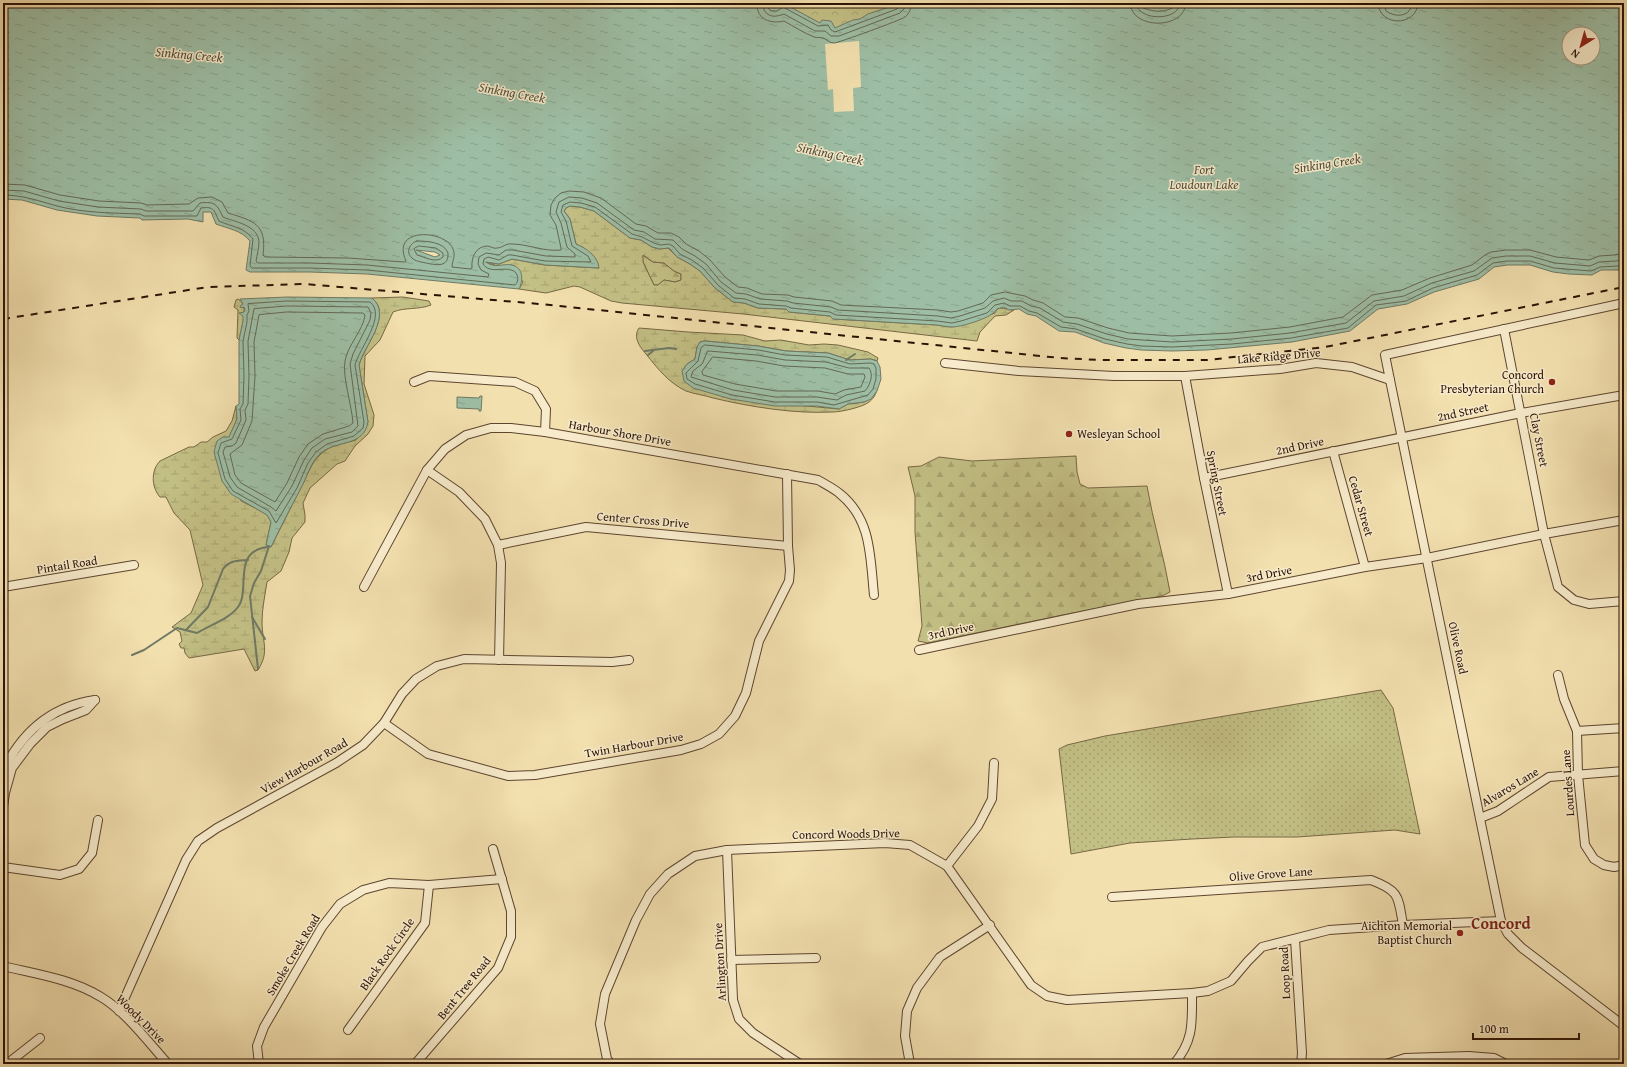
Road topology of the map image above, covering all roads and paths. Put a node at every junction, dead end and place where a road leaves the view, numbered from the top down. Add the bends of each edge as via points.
1 (1624, 303) edge
2 (1504, 328) junction
3 (945, 363) dead end
4 (1185, 376) junction
5 (1390, 380) junction
6 (414, 382) dead end
7 (1624, 395) edge
8 (1521, 413) junction
9 (545, 432) junction
10 (1402, 437) junction
11 (1333, 451) junction
12 (427, 470) junction
13 (787, 474) junction
14 (1204, 478) junction
15 (1624, 520) edge
16 (1544, 534) junction
17 (498, 545) junction
18 (788, 546) junction
19 (1427, 558) junction
20 (134, 565) dead end
21 (1365, 567) junction
22 (3, 587) edge
23 (364, 587) dead end
24 (1228, 594) junction
25 (874, 595) dead end
26 (1624, 601) edge
27 (919, 650) dead end
28 (499, 660) junction
29 (629, 660) dead end
30 (1558, 675) dead end
31 (384, 723) junction
32 (1624, 728) edge
33 (1577, 731) junction
34 (994, 763) dead end
35 (6, 767) edge
36 (1624, 771) edge
37 (1578, 775) junction
38 (3, 807) edge
39 (1480, 818) junction
40 (98, 820) dead end
41 (493, 848) dead end
42 (727, 850) junction
43 (1624, 865) edge
44 (947, 866) junction
45 (3, 867) edge
46 (502, 879) junction
47 (429, 885) junction
48 (1112, 897) dead end
49 (1501, 921) junction
50 (990, 925) junction
51 (1402, 925) junction
52 (1295, 939) junction
53 (816, 958) dead end
54 (731, 960) junction
55 (3, 966) edge
56 (1192, 993) junction
57 (119, 1011) junction
58 (1624, 1026) edge
59 (348, 1030) dead end
60 (40, 1038) dead end
61 (7, 1064) edge
62 (168, 1064) edge
63 (259, 1064) edge
64 (416, 1064) edge
65 (611, 1064) edge
66 (800, 1064) edge
67 (910, 1064) edge
68 (1174, 1064) edge
69 (1301, 1064) edge
70 (1386, 1064) edge
71 (1506, 1064) edge

1 - 2 street
2 - 5 street via 1385,354
2 - 8 street, Clay Street
3 - 4 street, Lake Ridge Drive via 1019,371 1114,376
4 - 5 street, Lake Ridge Drive via 1280,369 1316,363 1352,366
4 - 14 street, Spring Street
5 - 10 street, Olive Road
6 - 9 street via 429,376 515,382 535,391 546,409
7 - 8 street, 2nd Street
8 - 10 street, 2nd Street
8 - 16 street, Clay Street
9 - 12 street, Harbour Shore Drive via 491,428 466,435 445,449
9 - 13 street, Harbour Shore Drive
10 - 11 street, 2nd Drive
10 - 19 street, Olive Road
11 - 14 street, 2nd Drive
11 - 21 street, Cedar Street
12 - 17 street via 459,492 485,519
12 - 23 street, Harbour Shore Drive
13 - 18 street, Twin Harbour Drive
13 - 25 street, Harbour Shore Drive via 818,480 852,505 862,520 868,537
14 - 24 street, Spring Street
15 - 16 street, 3rd Drive
16 - 19 street, 3rd Drive
16 - 26 street, Clay Street via 1558,587 1574,600 1589,604
17 - 18 street, Center Cross Drive via 586,528
17 - 28 street via 501,563
18 - 31 street, Twin Harbour Drive via 789,581 759,641 746,693 735,716 719,734 701,744 681,750 535,775 508,776 428,754
19 - 21 street, 3rd Drive
19 - 39 street, Olive Road
20 - 22 street, Pintail Road
21 - 24 street, 3rd Drive
24 - 27 street, 3rd Drive via 1138,604
28 - 29 street, View Harbour Road
28 - 31 street, View Harbour Road via 464,659 437,666 416,679 402,694
30 - 33 street, Lourdes Lane via 1564,699
31 - 57 street, View Harbour Road via 363,745 336,763 198,841 186,860
32 - 33 street
33 - 37 street, Lourdes Lane
34 - 44 street via 992,799 978,826
35 - 35 street via 48,727 86,710 95,700 60,709 38,724 18,745
35 - 38 street
36 - 37 street, Alvaros Lane
37 - 39 street, Alvaros Lane via 1550,777 1498,811
37 - 43 street, Lourdes Lane via 1585,845 1594,859 1604,865
39 - 49 street, Olive Road
40 - 45 street via 92,853 79,869 60,875
41 - 46 street, Bent Tree Road
42 - 44 street, Concord Woods Drive via 885,843 910,845
42 - 54 street, Arlington Drive
42 - 65 street, Concord Woods Drive via 695,856 668,874 650,894 605,994 600,1024 607,1059
44 - 50 street, Concord Woods Drive
46 - 47 street, Smoke Creek Road
46 - 64 street, Bent Tree Road via 511,911 511,937 498,968
47 - 59 street, Black Rock Circle via 425,923
47 - 63 street, Smoke Creek Road via 389,883 363,890 340,904 322,927 264,1027 257,1046
48 - 51 street, Olive Grove Lane via 1371,880 1388,886 1398,897
49 - 51 street, Loop Road
49 - 58 street via 1508,934 1522,948
50 - 56 street, Concord Woods Drive via 1031,985 1047,996 1067,1000
50 - 67 street via 940,957 917,988 907,1011 905,1036
51 - 52 street, Loop Road via 1329,930
52 - 56 street, Concord Woods Drive via 1262,947 1231,981
52 - 69 street, Loop Road
53 - 54 street
54 - 66 street, Arlington Drive via 733,1000 739,1019 753,1033
55 - 57 street, Woody Drive via 61,979 101,997
56 - 68 street via 1192,1029 1183,1053
57 - 62 street, Woody Drive
60 - 61 street
70 - 71 street via 1405,1058 1469,1056 1494,1058

